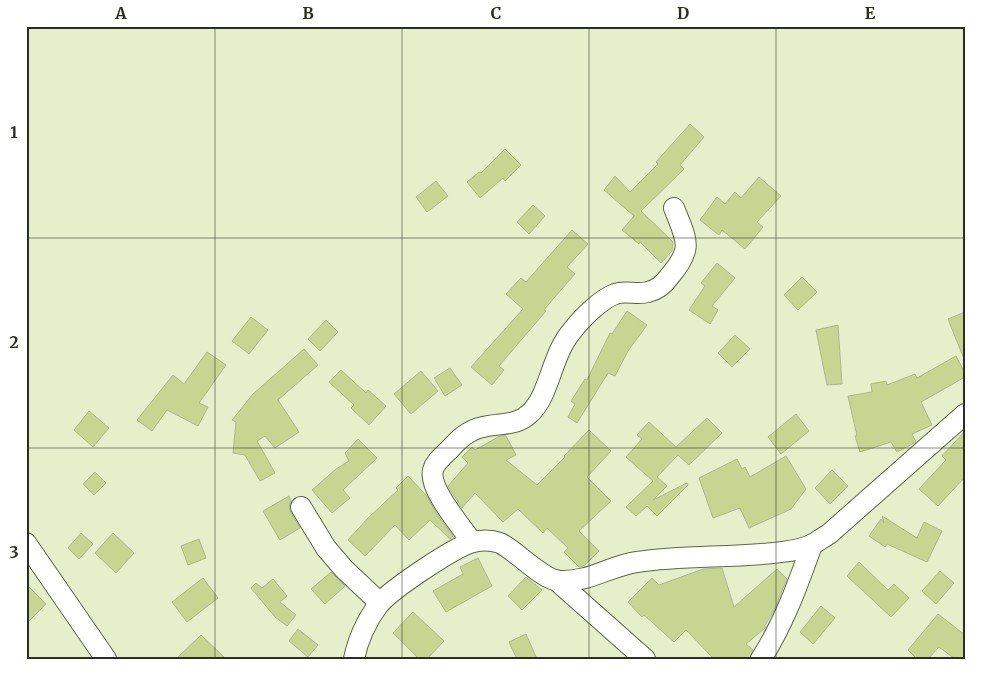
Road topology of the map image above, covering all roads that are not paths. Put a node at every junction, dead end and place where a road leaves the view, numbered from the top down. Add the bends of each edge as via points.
1 (674, 208) dead end
2 (965, 414) edge
3 (302, 507) dead end
4 (472, 542) junction
5 (26, 543) edge
6 (812, 545) junction
7 (556, 580) junction
8 (380, 603) junction
9 (106, 659) edge
10 (354, 659) edge
11 (645, 659) edge
12 (761, 659) edge

1 - 4 street via 686,252 666,281 651,292 623,292 605,299 564,340 540,401 528,416 520,421 474,429 433,470 434,485
2 - 6 street via 829,534
3 - 8 street via 326,548
4 - 7 street via 499,543
4 - 8 street via 405,582
5 - 9 street
6 - 7 street via 794,551 754,555 659,558 633,562 589,578
6 - 12 street via 790,603
7 - 11 street
8 - 10 street via 367,623

